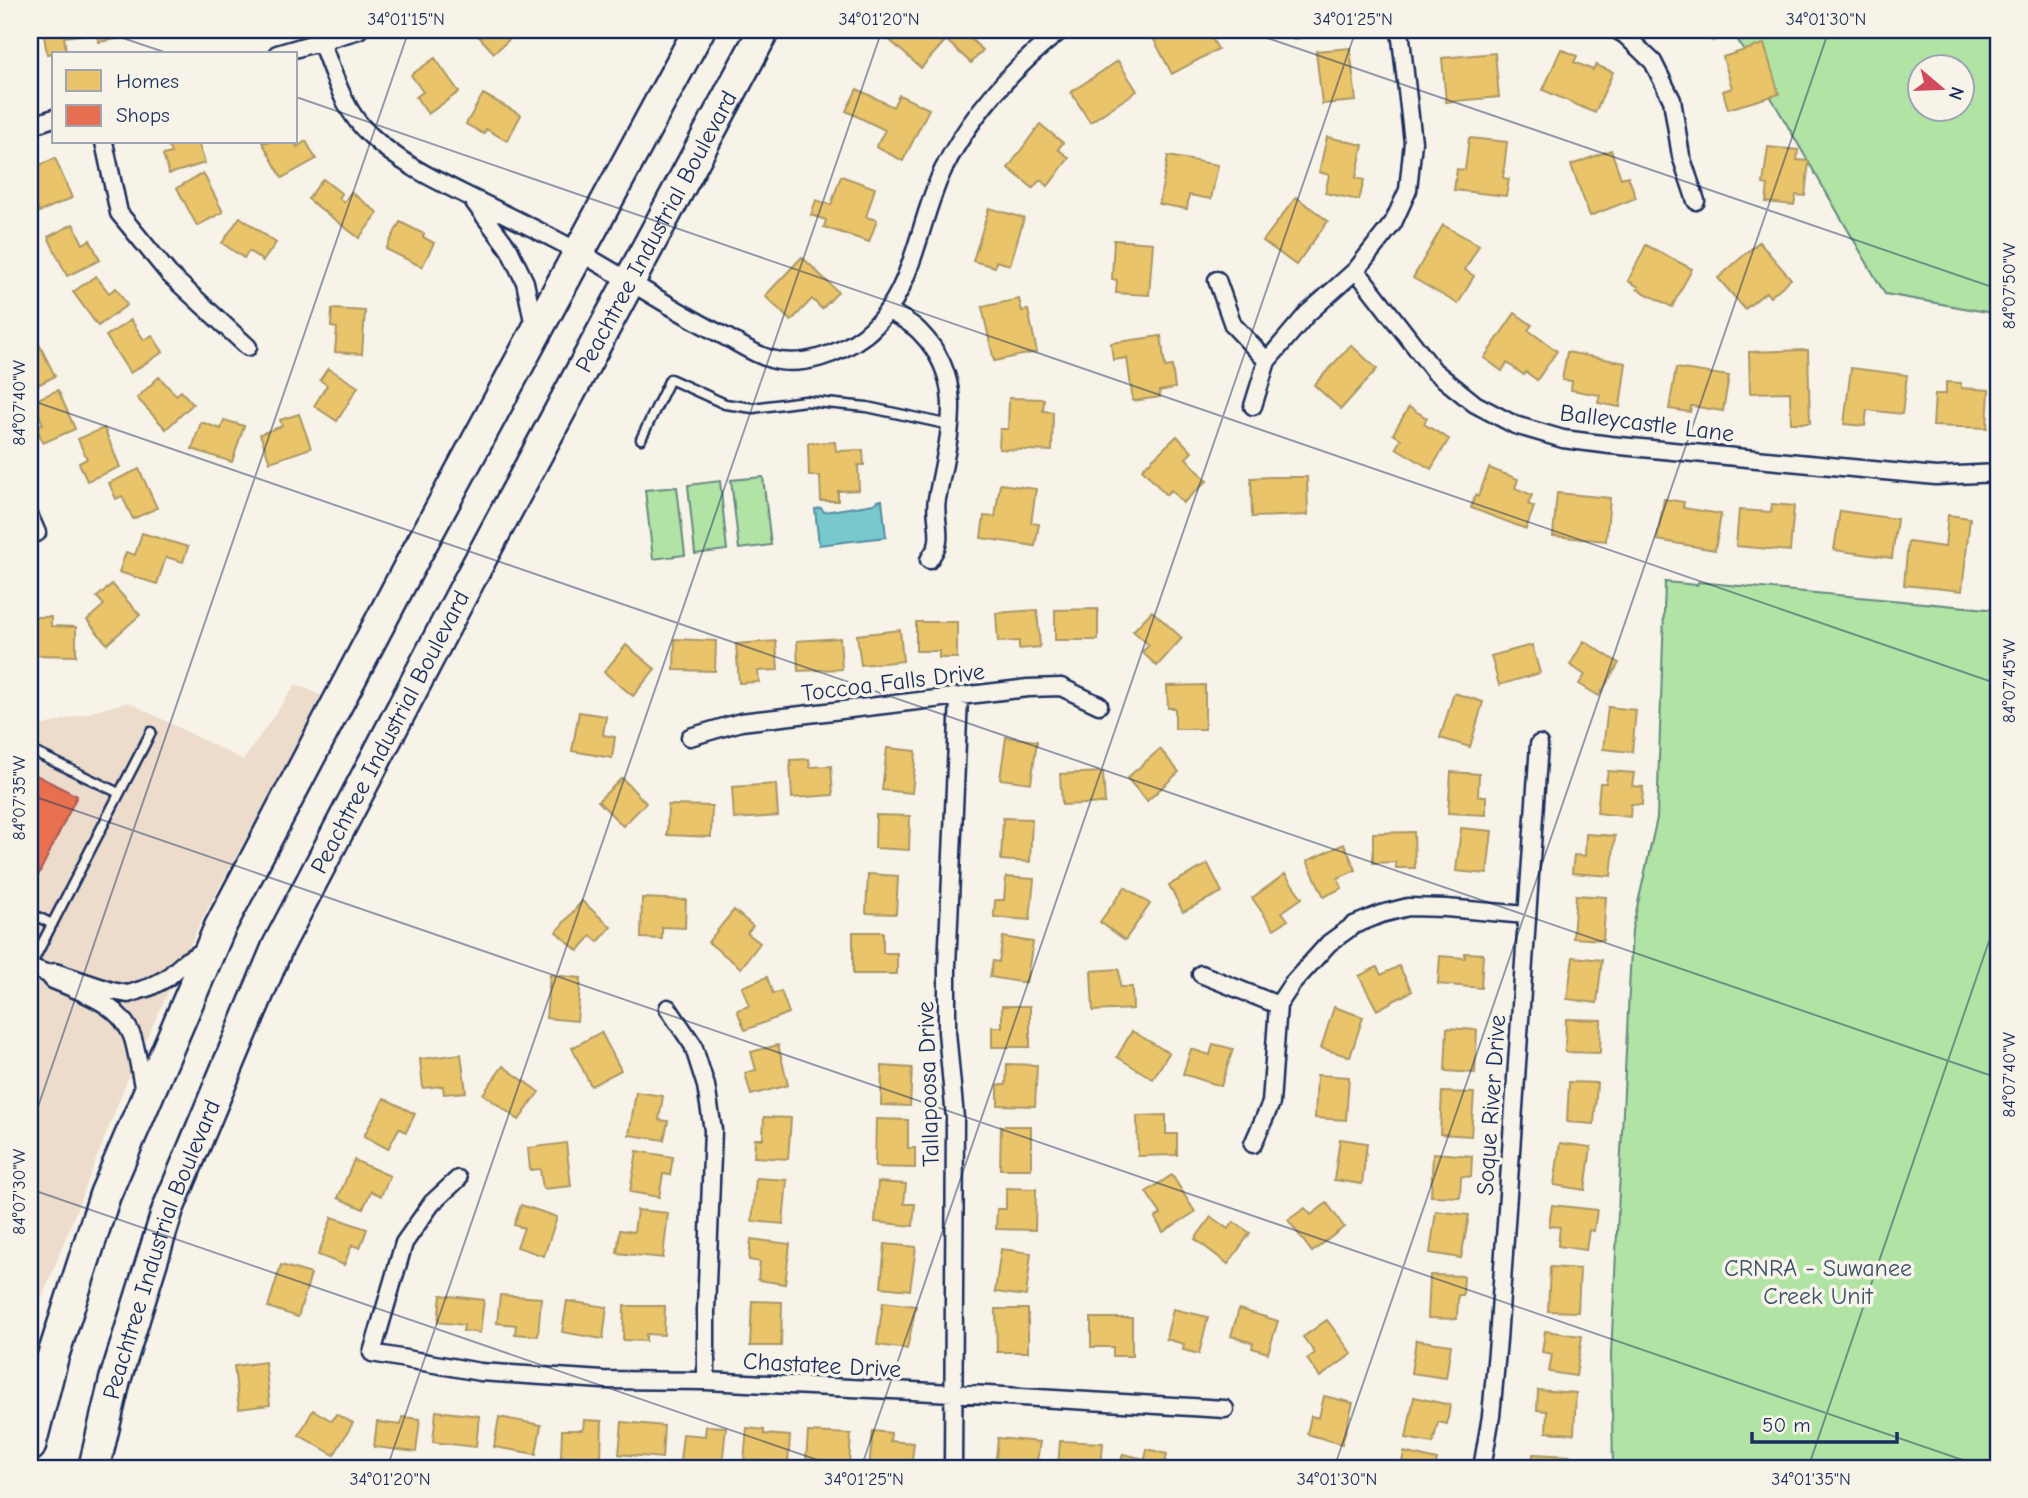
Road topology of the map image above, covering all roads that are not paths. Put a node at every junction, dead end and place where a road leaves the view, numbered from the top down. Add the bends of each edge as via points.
1 (359, 30) edge
2 (699, 30) edge
3 (764, 30) edge
4 (1061, 30) edge
5 (1400, 30) edge
6 (1617, 30) edge
7 (321, 42) junction
8 (284, 52) edge
9 (52, 119) edge
10 (30, 126) edge
11 (104, 144) edge
12 (470, 197) junction
13 (1696, 201) dead end
14 (579, 253) junction
15 (1356, 270) junction
16 (1217, 280) dead end
17 (628, 282) junction
18 (889, 311) junction
19 (535, 333) junction
20 (247, 347) dead end
21 (1267, 361) junction
22 (1253, 406) dead end
23 (950, 425) junction
24 (641, 439) dead end
25 (1998, 473) edge
26 (30, 517) edge
27 (37, 533) dead end
28 (929, 560) dead end
29 (959, 698) junction
30 (1099, 705) dead end
31 (151, 732) dead end
32 (690, 737) dead end
33 (1539, 744) dead end
34 (30, 750) edge
35 (119, 793) junction
36 (30, 913) edge
37 (1526, 915) junction
38 (52, 924) junction
39 (211, 947) junction
40 (30, 967) edge
41 (48, 974) junction
42 (1201, 974) dead end
43 (1278, 1005) junction
44 (668, 1008) dead end
45 (146, 1101) junction
46 (1252, 1144) dead end
47 (458, 1179) dead end
48 (706, 1381) junction
49 (953, 1393) junction
50 (1225, 1409) dead end
51 (30, 1447) edge
52 (94, 1468) edge
53 (953, 1468) edge
54 (1482, 1468) edge

1 - 7 street
2 - 14 highway
3 - 17 highway, Peachtree Industrial Boulevard
4 - 18 street via 993,94 965,130 942,172
5 - 15 street via 1413,142 1408,190 1394,223
6 - 13 street via 1653,62 1672,100 1681,156
7 - 8 street
7 - 12 street via 345,102 368,134 411,168
9 - 10 street
11 - 20 street via 119,213 169,274
12 - 14 street
12 - 19 street via 520,271
14 - 17 street
14 - 19 highway
15 - 21 street via 1307,314
15 - 25 street, Balleycastle Lane via 1434,371 1475,404 1515,425 1563,439 1623,446 1936,476
16 - 21 street via 1233,325
17 - 18 street via 769,359 794,363 831,354 864,336
17 - 52 highway, Peachtree Industrial Boulevard via 278,946 168,1209 115,1380
18 - 23 street via 919,330 938,353 949,378
19 - 39 highway
21 - 22 street
23 - 24 lane via 867,407 805,401 753,408 724,404 670,379
23 - 28 street via 935,510 939,542
26 - 27 street
29 - 30 street, Toccoa Falls Drive via 1061,687
29 - 32 street, Toccoa Falls Drive via 741,722
29 - 49 street, Tallapoosa Drive via 947,966 955,1118
31 - 35 lane
33 - 37 street, Soque River Drive
34 - 35 lane
35 - 38 lane
36 - 38 lane
37 - 43 street via 1408,907 1381,914 1354,925 1329,943
37 - 54 street, Soque River Drive via 1498,1340
38 - 40 lane
39 - 41 street via 150,987 128,993 55,972
39 - 45 highway
40 - 41 street
41 - 45 street via 107,1004 127,1025
42 - 43 street
43 - 46 street via 1271,1103
44 - 48 street via 693,1045 713,1130
45 - 51 highway via 105,1195 53,1356
47 - 48 street, Chastatee Drive via 432,1203 404,1243 372,1353 480,1372
48 - 49 street, Chastatee Drive
49 - 50 street, Chastatee Drive
49 - 53 street, Tallapoosa Drive

